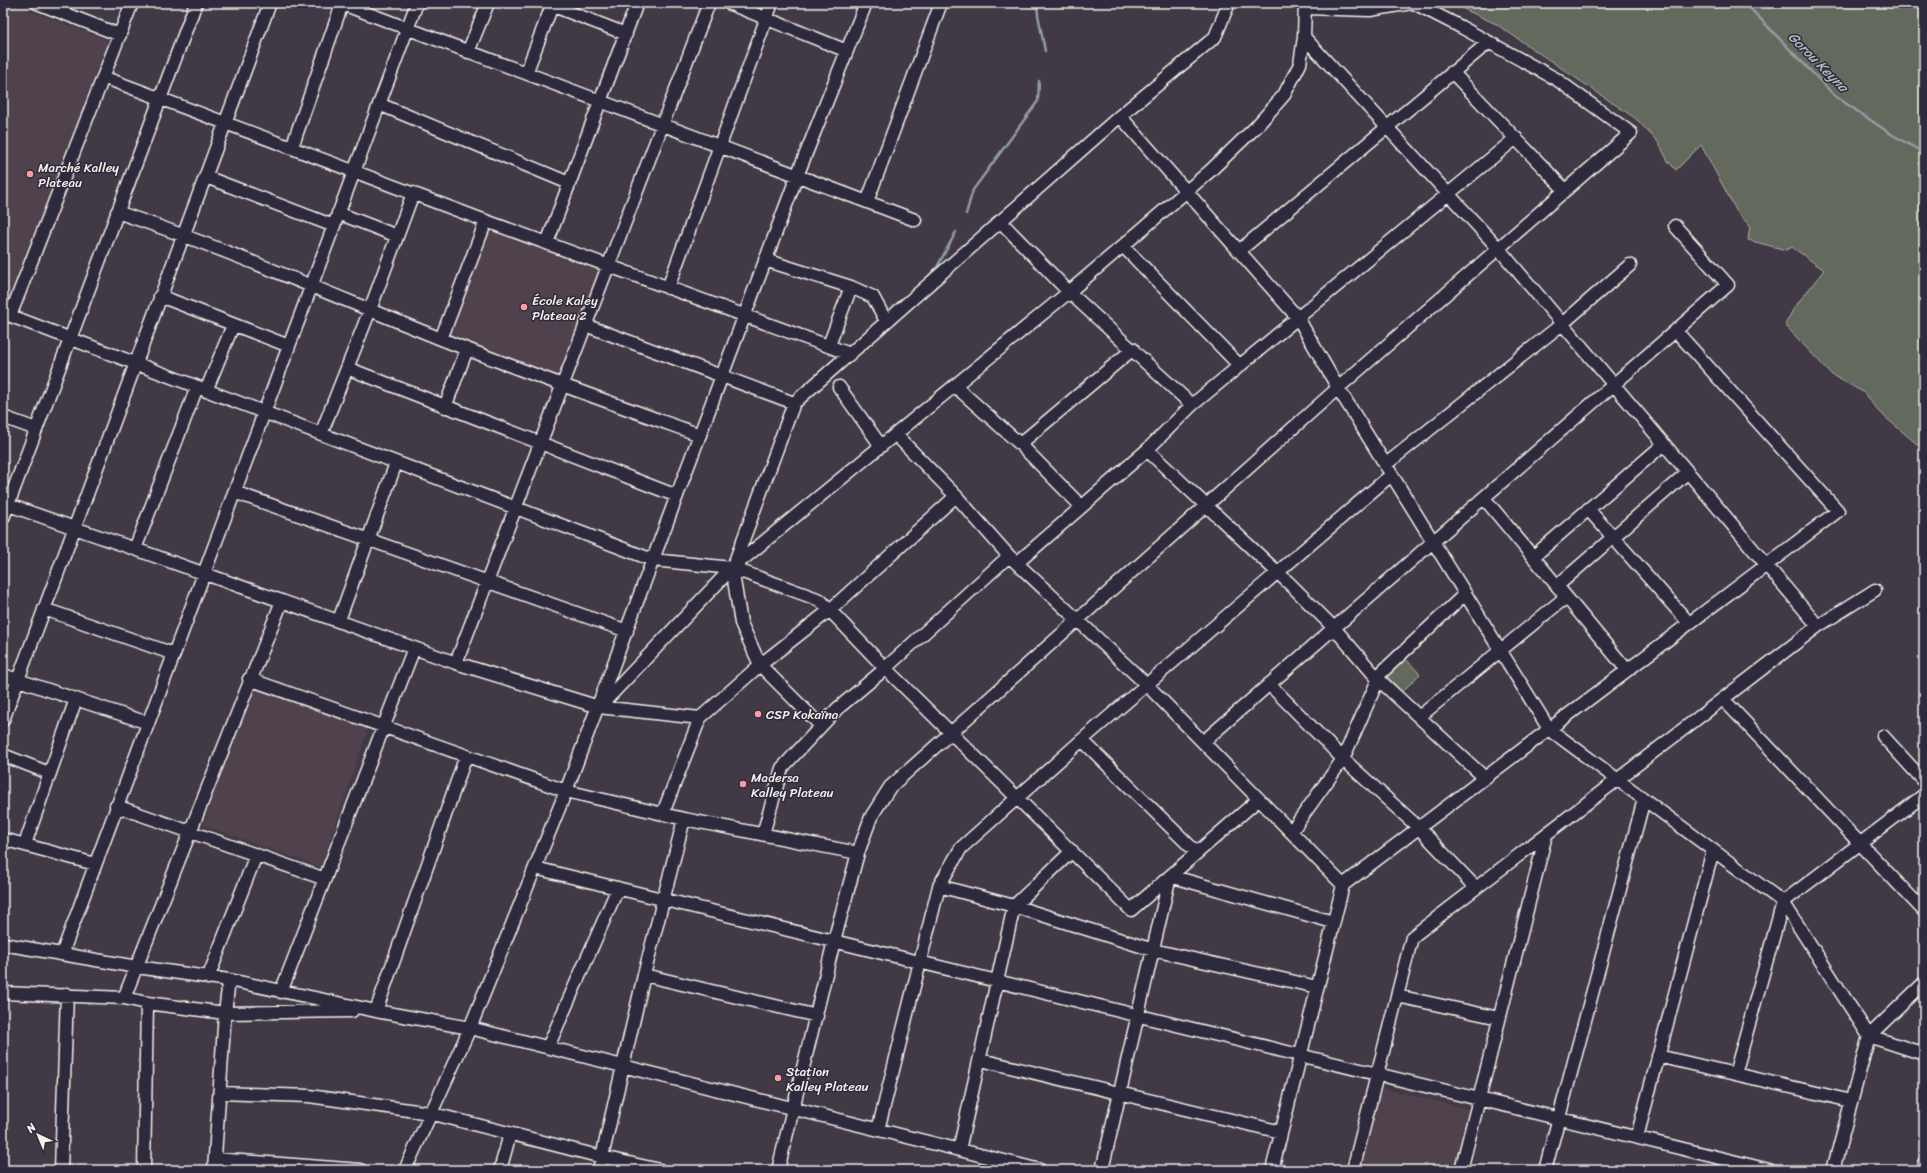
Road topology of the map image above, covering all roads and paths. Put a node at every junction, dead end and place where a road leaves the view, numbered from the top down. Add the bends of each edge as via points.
1 (37, 3) edge
2 (132, 3) edge
3 (196, 3) edge
4 (270, 3) edge
5 (341, 3) edge
6 (417, 3) edge
7 (488, 3) edge
8 (637, 3) edge
9 (709, 3) edge
10 (728, 3) edge
11 (772, 3) edge
12 (866, 3) edge
13 (942, 3) edge
14 (1229, 3) edge
15 (1413, 3) edge
16 (550, 4) edge
17 (1305, 6) edge
18 (766, 18) junction
19 (407, 28) junction
20 (626, 34) junction
21 (120, 35) junction
22 (1304, 37) junction
23 (1489, 42) junction
24 (847, 51) junction
25 (468, 52) junction
26 (1452, 72) junction
27 (526, 73) junction
28 (103, 77) junction
29 (160, 98) junction
30 (600, 101) junction
31 (379, 104) junction
32 (1120, 116) junction
33 (225, 123) junction
34 (662, 125) junction
35 (1388, 127) junction
36 (1516, 138) junction
37 (720, 147) junction
38 (292, 148) junction
39 (354, 171) junction
40 (797, 176) junction
41 (206, 177) junction
42 (569, 184) junction
43 (1566, 190) junction
44 (1186, 191) junction
45 (413, 193) junction
46 (1449, 194) junction
47 (867, 202) junction
48 (117, 212) junction
49 (338, 214) junction
50 (915, 220) dead end
51 (486, 221) junction
52 (1000, 221) junction
53 (334, 226) junction
54 (1675, 226) dead end
55 (183, 234) junction
56 (397, 236) junction
57 (547, 243) junction
58 (1123, 246) junction
59 (1499, 248) junction
60 (1239, 251) junction
61 (765, 260) junction
62 (1630, 265) dead end
63 (608, 266) junction
64 (311, 286) junction
65 (851, 287) junction
66 (668, 288) junction
67 (1069, 292) junction
68 (160, 296) junction
69 (370, 310) junction
70 (6, 315) edge
71 (744, 316) junction
72 (1298, 318) junction
73 (886, 321) junction
74 (1562, 324) junction
75 (233, 325) junction
76 (585, 325) junction
77 (1676, 331) junction
78 (70, 339) junction
79 (441, 339) junction
80 (829, 345) junction
81 (289, 346) junction
82 (466, 349) junction
83 (1133, 349) junction
84 (850, 354) junction
85 (135, 364) junction
86 (1240, 366) junction
87 (347, 368) junction
88 (721, 376) junction
89 (562, 385) junction
90 (1614, 385) junction
91 (955, 386) junction
92 (839, 387) dead end
93 (1338, 388) junction
94 (202, 389) junction
95 (794, 403) junction
96 (1192, 405) junction
97 (444, 407) junction
98 (264, 412) junction
99 (3, 417) edge
100 (36, 429) junction
101 (321, 434) junction
102 (700, 435) junction
103 (896, 435) junction
104 (540, 443) junction
105 (1020, 444) junction
106 (1664, 444) junction
107 (881, 446) junction
108 (1147, 450) junction
109 (396, 463) junction
110 (1388, 470) junction
111 (1688, 472) junction
112 (234, 492) junction
113 (677, 496) junction
114 (956, 496) junction
115 (1484, 498) junction
116 (6, 504) edge
117 (1207, 505) junction
118 (1081, 506) junction
119 (515, 508) junction
120 (1588, 509) junction
121 (3, 518) edge
122 (74, 528) junction
123 (1613, 537) junction
124 (368, 539) junction
125 (1433, 542) junction
126 (135, 549) junction
127 (1533, 557) junction
128 (1013, 559) junction
129 (653, 560) junction
130 (1766, 565) junction
131 (732, 568) junction
132 (1278, 572) junction
133 (204, 574) junction
134 (487, 581) junction
135 (1557, 586) junction
136 (1875, 590) dead end
137 (1465, 594) junction
138 (1566, 597) junction
139 (282, 601) junction
140 (44, 609) junction
141 (830, 610) junction
142 (1078, 619) junction
143 (339, 620) junction
144 (1689, 623) junction
145 (1818, 626) junction
146 (1334, 628) junction
147 (627, 631) junction
148 (414, 648) junction
149 (1500, 651) junction
150 (174, 654) junction
151 (456, 663) junction
152 (760, 665) junction
153 (885, 668) junction
154 (1628, 670) junction
155 (3, 675) edge
156 (249, 679) junction
157 (1378, 679) junction
158 (18, 680) junction
159 (1146, 684) junction
160 (1269, 684) junction
161 (76, 699) junction
162 (1724, 699) junction
163 (599, 707) junction
164 (1419, 717) junction
165 (700, 718) junction
166 (3, 720) edge
167 (148, 723) junction
168 (821, 726) junction
169 (384, 727) junction
170 (1549, 729) junction
171 (952, 732) junction
172 (1883, 736) dead end
173 (1082, 740) junction
174 (1203, 742) junction
175 (3, 755) edge
176 (466, 756) junction
177 (1343, 758) junction
178 (49, 773) junction
179 (1485, 778) junction
180 (1618, 780) junction
181 (1924, 781) edge
182 (566, 791) junction
183 (1924, 795) edge
184 (1018, 797) junction
185 (1259, 799) junction
186 (1644, 799) junction
187 (116, 806) junction
188 (663, 813) junction
189 (684, 819) junction
190 (1418, 827) junction
191 (190, 832) junction
192 (1291, 832) junction
193 (763, 834) junction
194 (1546, 835) junction
195 (3, 839) edge
196 (1860, 843) junction
197 (25, 844) junction
198 (1712, 850) junction
199 (1072, 851) junction
200 (1197, 853) junction
201 (256, 854) junction
202 (858, 854) junction
203 (95, 864) junction
204 (535, 868) junction
205 (1170, 876) junction
206 (325, 879) junction
207 (1343, 884) junction
208 (939, 886) junction
209 (618, 888) junction
210 (1476, 888) junction
211 (663, 899) junction
212 (1783, 902) junction
213 (1014, 906) junction
214 (1924, 911) edge
215 (1333, 922) junction
216 (834, 941) junction
217 (3, 944) edge
218 (1153, 950) junction
219 (62, 954) junction
220 (921, 962) junction
221 (136, 967) junction
222 (644, 975) junction
223 (208, 978) junction
224 (229, 980) junction
225 (999, 981) junction
226 (1924, 983) edge
227 (1317, 987) junction
228 (282, 992) junction
229 (3, 993) edge
230 (67, 994) junction
231 (1397, 996) junction
232 (124, 998) junction
233 (147, 1003) junction
234 (376, 1011) junction
235 (225, 1013) junction
236 (1138, 1015) junction
237 (817, 1016) junction
238 (1499, 1018) junction
239 (470, 1028) junction
240 (1869, 1036) junction
241 (548, 1047) junction
242 (1924, 1054) edge
243 (1300, 1055) junction
244 (1658, 1056) junction
245 (981, 1060) junction
246 (623, 1066) junction
247 (1377, 1073) junction
248 (1735, 1074) junction
249 (220, 1093) junction
250 (1120, 1094) junction
251 (1479, 1098) junction
252 (1851, 1101) junction
253 (794, 1108) junction
254 (430, 1113) junction
255 (1559, 1118) junction
256 (878, 1130) junction
257 (1281, 1132) junction
258 (510, 1134) junction
259 (1637, 1137) junction
260 (960, 1150) junction
261 (602, 1157) junction
262 (1924, 1163) edge
263 (215, 1164) edge
264 (289, 1167) edge
265 (1748, 1168) edge
266 (61, 1170) edge
267 (144, 1170) edge
268 (360, 1170) edge
269 (405, 1170) edge
270 (500, 1170) edge
271 (599, 1170) edge
272 (660, 1170) edge
273 (778, 1170) edge
274 (1040, 1170) edge
275 (1102, 1170) edge
276 (1272, 1170) edge
277 (1353, 1170) edge
278 (1461, 1170) edge
279 (1545, 1170) edge
280 (1768, 1170) edge
281 (1833, 1170) edge
282 (1922, 1170) edge

1 - 21 street
2 - 21 street
3 - 29 street
4 - 33 street
5 - 19 street
5 - 38 street
6 - 19 street
7 - 25 street
8 - 20 street
9 - 34 street
10 - 18 street
11 - 18 street
12 - 24 street
13 - 47 street
14 - 32 street via 1215,37
15 - 17 street via 1370,10
15 - 23 street
16 - 20 street
16 - 27 street
17 - 22 street
18 - 24 street
18 - 37 street
19 - 25 street
19 - 31 street
20 - 30 street
21 - 28 street
22 - 35 street
22 - 44 street via 1300,64 1284,95 1256,127
23 - 26 street
23 - 43 street via 1556,79 1631,132
24 - 40 street
25 - 27 street
26 - 35 street
26 - 36 street
27 - 30 street
28 - 29 street
28 - 70 street
29 - 33 street
29 - 48 street
30 - 34 street
30 - 42 street
31 - 39 street
31 - 42 street
32 - 44 street
32 - 52 street
33 - 38 street
33 - 41 street
34 - 37 street
34 - 63 street
35 - 46 street
35 - 60 street
36 - 43 street
36 - 46 street
37 - 40 street
37 - 66 street
38 - 39 street
39 - 45 street
39 - 49 street
40 - 47 street
40 - 61 street
41 - 53 street
41 - 55 street
42 - 57 street
43 - 59 street
44 - 58 street
44 - 60 street
45 - 51 street
45 - 56 street
46 - 59 street
46 - 72 street
47 - 50 street
48 - 55 street
48 - 78 street
49 - 53 street
49 - 56 street
51 - 57 street
51 - 79 street
52 - 67 street
52 - 73 street
53 - 64 street
54 - 77 street via 1728,285
55 - 64 street
55 - 68 street
56 - 69 street
57 - 63 street
58 - 67 street
58 - 86 street
59 - 74 street
59 - 93 street
60 - 72 street
61 - 65 street
61 - 71 street
62 - 74 street
63 - 66 street
63 - 76 street
64 - 69 street
64 - 81 street
65 - 73 street via 872,296
65 - 80 street
66 - 71 street
67 - 83 street
67 - 91 street
68 - 75 street
68 - 85 street
69 - 79 street
69 - 87 street
70 - 78 street
71 - 80 street
71 - 88 street
72 - 86 street
72 - 93 street
73 - 84 street
74 - 90 street
74 - 110 street
75 - 81 street
75 - 94 street
76 - 88 street
76 - 89 street
77 - 90 street
77 - 130 street via 1838,511
78 - 85 street
78 - 100 street
79 - 82 street
80 - 84 street
81 - 98 street
82 - 89 street
82 - 97 street
83 - 96 street
83 - 105 street
84 - 95 street
85 - 94 street
85 - 122 street
86 - 96 street
87 - 97 street
87 - 101 street
88 - 95 street
88 - 102 street
89 - 102 street
89 - 104 street
90 - 106 street
90 - 115 street
91 - 103 street
91 - 105 street
92 - 107 street
93 - 110 street
93 - 117 street
94 - 98 street
94 - 126 street
95 - 131 street
96 - 108 street
97 - 104 street
98 - 101 street
98 - 112 street
99 - 100 street
100 - 116 street
101 - 109 street
102 - 113 street
103 - 107 street
103 - 114 street
104 - 113 street
104 - 119 street
105 - 118 street
106 - 111 street
106 - 120 street
107 - 131 street
108 - 117 street
108 - 118 street
109 - 119 street
109 - 124 street
110 - 125 street
110 - 132 street
111 - 123 street
111 - 130 street
112 - 124 street
112 - 133 street
113 - 129 street
114 - 128 street
114 - 141 street
115 - 125 street
115 - 127 street
116 - 121 street
116 - 122 street
117 - 132 street
117 - 142 street
118 - 128 street
119 - 129 street
119 - 134 street
120 - 123 street
120 - 127 street
122 - 126 street
122 - 140 street
123 - 135 street
123 - 144 street
124 - 134 street
124 - 143 street
125 - 137 street
125 - 146 street
126 - 133 street
127 - 135 street
128 - 142 street
128 - 153 street
129 - 131 street
129 - 147 street
130 - 144 street
130 - 145 street
131 - 141 street via 820,600
131 - 152 street via 741,623
131 - 163 street
132 - 146 street
132 - 159 street
133 - 139 street
133 - 150 street
134 - 147 street
134 - 151 street
135 - 138 street
136 - 145 street
137 - 149 street
137 - 157 street via 1381,673
138 - 149 street
138 - 154 street
139 - 143 street
139 - 156 street
140 - 150 street
140 - 158 street
141 - 152 street
141 - 153 street
142 - 159 street
142 - 171 street
143 - 148 street
144 - 154 street
145 - 162 street
146 - 157 street
146 - 160 street
147 - 163 street
148 - 151 street
148 - 169 street
149 - 164 street
149 - 170 street
150 - 167 street
151 - 163 street
152 - 165 street
152 - 168 street
153 - 168 street via 851,696
153 - 171 street
154 - 170 street
155 - 158 street
156 - 169 street
156 - 191 street
157 - 164 street
157 - 177 street
158 - 161 street
158 - 166 street
159 - 173 street
159 - 174 street
160 - 174 street
160 - 177 street
161 - 167 street
161 - 178 street
162 - 180 street
162 - 196 street
163 - 165 street
163 - 182 street
164 - 179 street
165 - 188 street
167 - 187 street
168 - 193 street via 782,768
169 - 176 street
169 - 206 street
170 - 179 street
170 - 180 street
171 - 184 street
171 - 202 street via 887,792 871,817
172 - 181 street
173 - 184 street
173 - 200 street
174 - 185 street
175 - 178 street
176 - 182 street
176 - 234 street
177 - 190 street
177 - 192 street
178 - 197 street
179 - 190 street
180 - 186 street
180 - 194 street
182 - 188 street
182 - 204 street
183 - 196 street
184 - 199 street
184 - 208 street via 961,848
185 - 192 street
185 - 200 street
186 - 198 street
186 - 255 street
187 - 191 street
187 - 203 street
188 - 189 street
189 - 193 street
189 - 211 street
190 - 207 street
190 - 210 street
191 - 201 street
191 - 221 street
192 - 207 street
193 - 202 street
194 - 210 street
194 - 238 street
195 - 197 street
196 - 212 street
196 - 214 street
197 - 203 street
198 - 212 street
198 - 244 street
199 - 205 street via 1131,910
199 - 213 street
200 - 205 street
201 - 206 street
201 - 223 street
202 - 216 street
203 - 219 street
204 - 209 street
204 - 239 street
205 - 215 street
205 - 218 street
206 - 228 street
207 - 215 street
208 - 213 street
208 - 220 street
209 - 211 street
209 - 241 street
210 - 231 street via 1412,937
211 - 216 street
211 - 222 street
212 - 240 street
212 - 248 street
213 - 218 street
213 - 225 street
215 - 227 street
216 - 220 street
216 - 237 street
217 - 219 street
218 - 227 street
218 - 236 street
219 - 221 street
220 - 225 street
220 - 256 street
221 - 223 street
221 - 232 street
222 - 237 street
222 - 246 street
223 - 224 street
224 - 228 street
224 - 235 street
225 - 236 street
225 - 245 street
226 - 240 street
227 - 243 street
228 - 234 street
229 - 230 street
230 - 232 street
230 - 266 street
231 - 238 street
231 - 247 street
232 - 233 street
233 - 235 street
233 - 267 street
234 - 235 street
234 - 239 street
235 - 249 street
236 - 243 street
236 - 250 street
237 - 253 street
238 - 251 street
239 - 241 street
239 - 254 street
240 - 242 street
240 - 252 street
241 - 246 street
243 - 247 street
243 - 257 street
244 - 248 street
244 - 259 street
245 - 250 street
245 - 260 street
246 - 253 street
246 - 261 street
247 - 251 street
247 - 277 street
248 - 252 street
249 - 254 street via 309,1096
249 - 263 street
250 - 257 street
250 - 275 street
251 - 255 street
251 - 278 street
252 - 281 street
253 - 256 street
253 - 273 street
254 - 258 street
254 - 269 street
255 - 259 street
255 - 279 street
256 - 260 street
257 - 276 street
258 - 261 street
258 - 270 street
259 - 265 street
260 - 274 street
261 - 271 street
261 - 272 street
262 - 282 street
263 - 264 street
264 - 268 street
265 - 280 street

